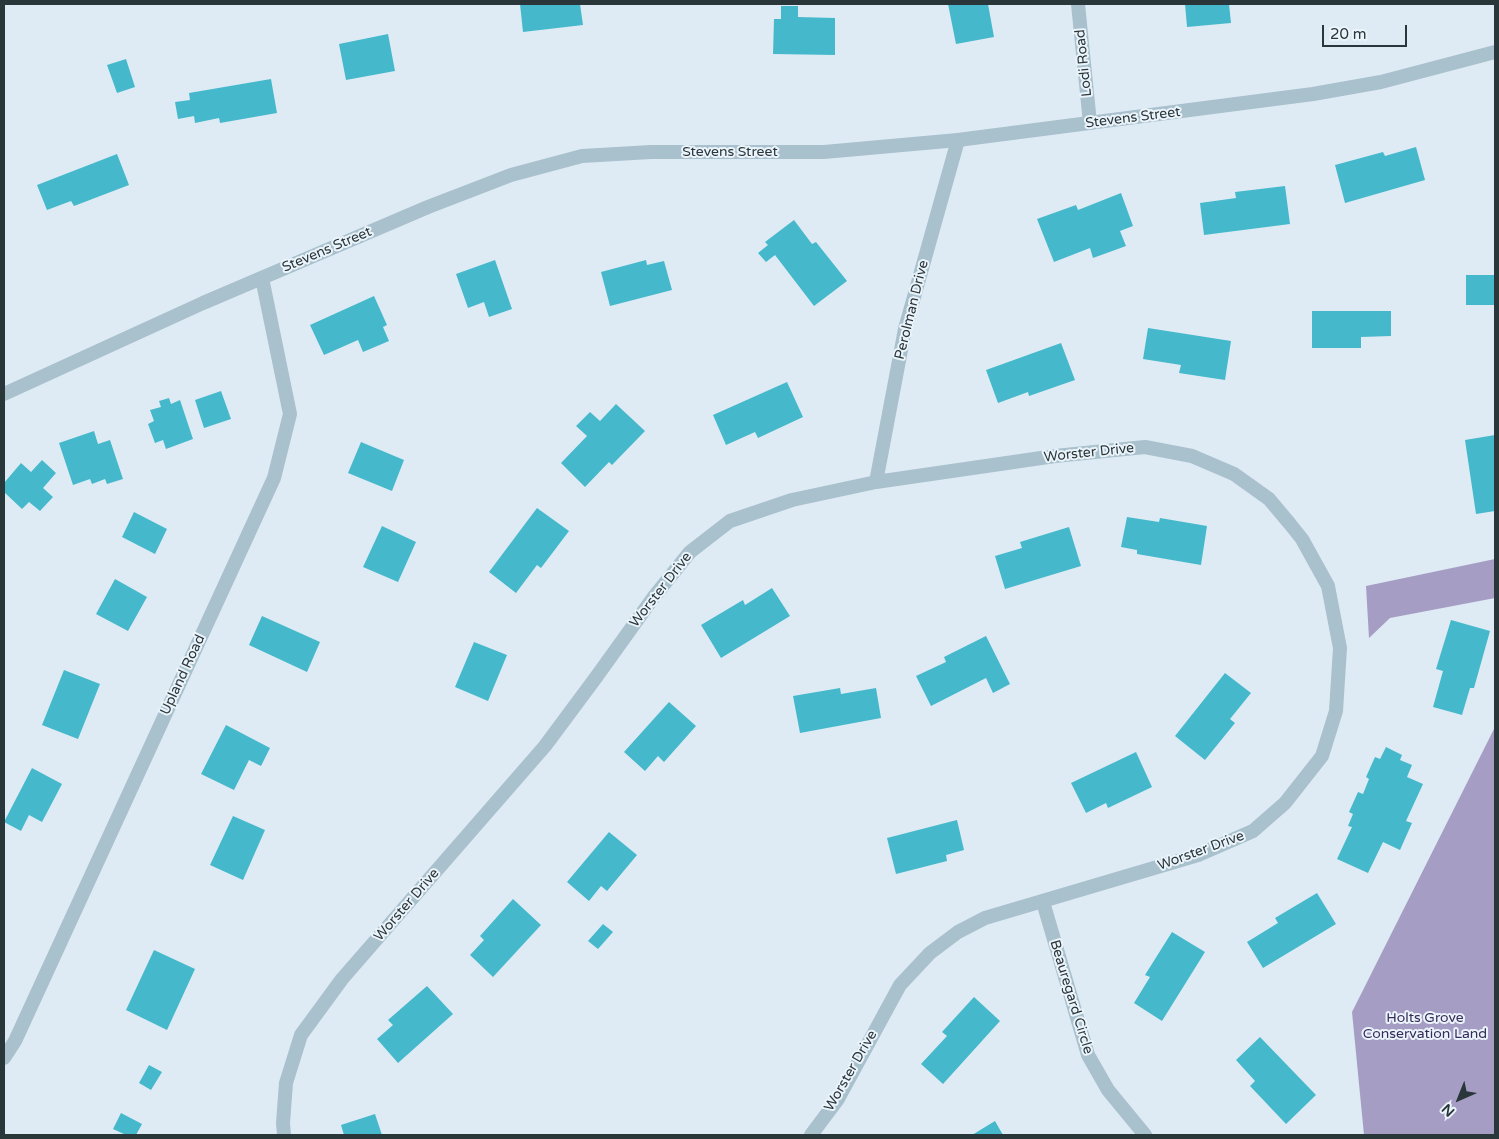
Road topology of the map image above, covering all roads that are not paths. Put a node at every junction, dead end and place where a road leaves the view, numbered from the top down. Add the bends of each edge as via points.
1 (1078, 4) edge
2 (1495, 52) edge
3 (1090, 123) junction
4 (958, 140) junction
5 (262, 278) junction
6 (4, 394) edge
7 (876, 482) junction
8 (1043, 902) junction
9 (4, 1058) edge
10 (284, 1135) edge
11 (811, 1135) edge
12 (1145, 1135) edge

1 - 3 street, Lodi Road
2 - 3 street, Stevens Street via 1381,82 1313,94
3 - 4 street, Stevens Street
4 - 5 street, Stevens Street via 824,152 651,152 582,156 510,175
4 - 7 street, Perolman Drive via 905,328
5 - 6 street, Stevens Street
5 - 9 street, Upland Road via 290,414 274,478 15,1041
7 - 8 street, Worster Drive via 1055,456 1144,447 1192,456 1234,474 1269,499 1302,540 1328,586 1340,648 1336,711 1322,756 1285,803 1253,831 1198,855
7 - 10 street, Worster Drive via 792,500 730,521 690,552 545,746 342,978 301,1035 286,1083
8 - 11 street, Worster Drive via 985,918 958,932 930,953 900,986 838,1099
8 - 12 street, Beauregard Circle via 1088,1055 1108,1090

